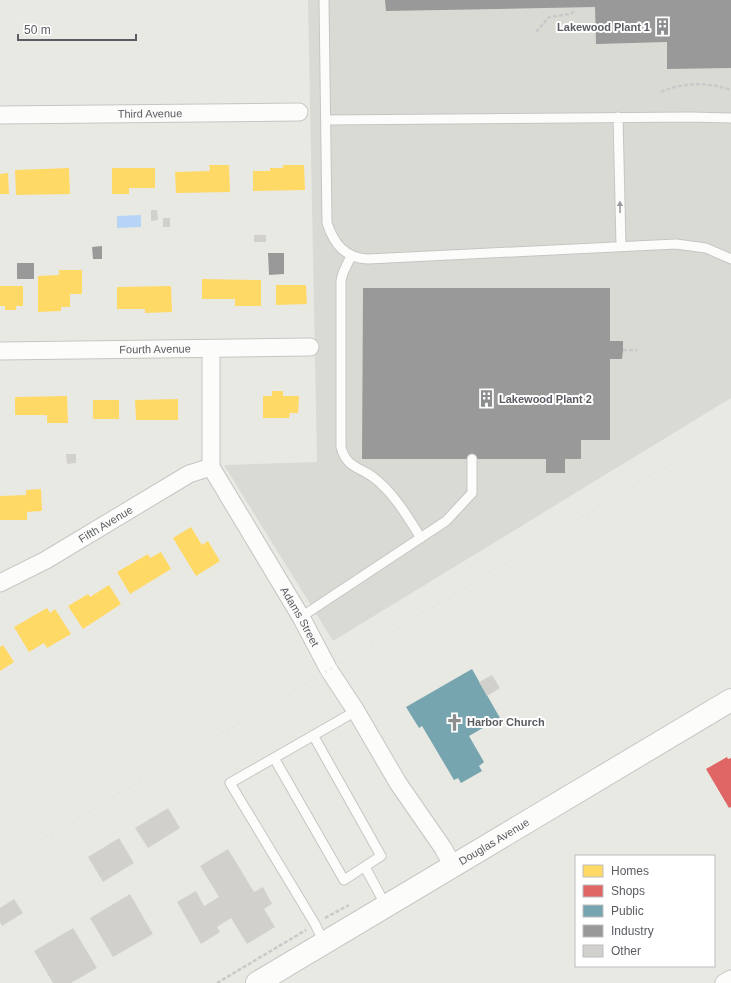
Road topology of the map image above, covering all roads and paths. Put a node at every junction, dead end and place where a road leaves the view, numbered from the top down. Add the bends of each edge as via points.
1 (324, 0) edge
2 (575, 10) dead end
3 (536, 32) dead end
4 (731, 90) edge
5 (661, 92) dead end
6 (300, 112) dead end
7 (0, 115) edge
8 (618, 117) junction
9 (731, 118) edge
10 (326, 120) junction
11 (621, 246) junction
12 (351, 256) junction
13 (731, 259) edge
14 (310, 347) dead end
15 (211, 349) junction
16 (623, 350) dead end
17 (637, 350) dead end
18 (0, 351) edge
19 (472, 459) dead end
20 (211, 467) junction
21 (421, 538) junction
22 (0, 583) edge
23 (301, 618) junction
24 (731, 700) edge
25 (356, 711) junction
26 (313, 735) junction
27 (274, 758) junction
28 (453, 866) junction
29 (365, 867) junction
30 (386, 906) junction
31 (324, 943) junction
32 (731, 979) edge
33 (257, 983) edge
34 (724, 983) edge

1 - 10 lane
2 - 3 path via 570,14 549,17
4 - 5 path via 712,84 684,85
6 - 7 street, Third Avenue
8 - 9 lane
8 - 10 lane
11 -> 8 lane
10 - 12 lane via 327,223 335,242
11 - 12 lane via 368,259
11 - 13 lane via 693,246 706,248
12 - 21 lane via 341,281 341,447 348,462 373,477 392,493
14 - 15 street, Fourth Avenue
15 - 18 street, Fourth Avenue
15 - 20 street
16 - 17 path
19 - 21 lane via 472,493 446,521
20 - 22 street, Fifth Avenue via 189,474 46,560
20 - 23 street, Adams Street
21 - 23 lane
23 - 25 street, Adams Street via 329,670
24 - 28 street, Douglas Avenue
25 - 26 lane
25 - 28 street, Adams Street via 398,783
26 - 27 lane
26 - 29 lane via 382,856
27 - 29 lane via 344,880
27 - 31 lane via 230,782
28 - 30 street, Douglas Avenue
29 - 30 lane
30 - 31 street, Douglas Avenue
31 - 33 street, Douglas Avenue
32 - 34 street

